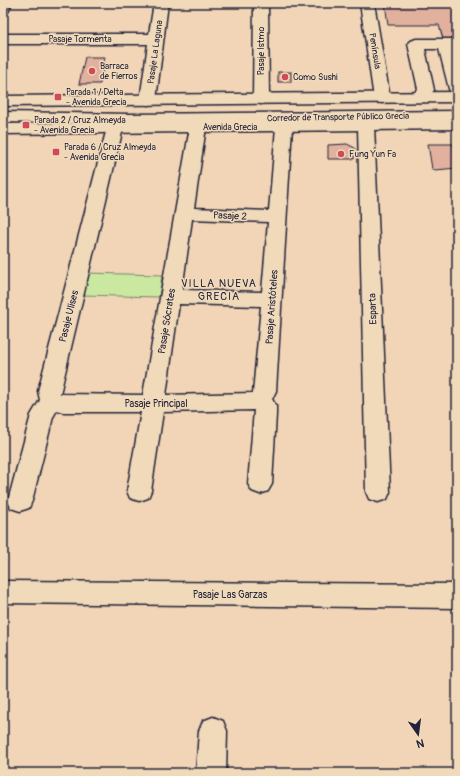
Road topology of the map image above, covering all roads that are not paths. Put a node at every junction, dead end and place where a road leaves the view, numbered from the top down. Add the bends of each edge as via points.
1 (4, 3) edge
2 (161, 3) edge
3 (261, 3) edge
4 (367, 3) edge
5 (3, 9) edge
6 (3, 39) edge
7 (156, 39) junction
8 (451, 44) edge
9 (421, 63) junction
10 (454, 63) edge
11 (457, 89) edge
12 (457, 96) edge
13 (418, 97) junction
14 (382, 98) junction
15 (261, 99) junction
16 (148, 100) junction
17 (3, 101) edge
18 (457, 106) edge
19 (3, 108) edge
20 (457, 116) edge
21 (3, 117) edge
22 (457, 124) edge
23 (366, 126) junction
24 (284, 127) junction
25 (115, 128) junction
26 (198, 128) junction
27 (3, 129) edge
28 (184, 213) junction
29 (277, 217) junction
30 (170, 297) junction
31 (272, 299) junction
32 (261, 399) junction
33 (52, 400) junction
34 (153, 403) junction
35 (260, 484) dead end
36 (139, 491) dead end
37 (378, 492) dead end
38 (20, 501) dead end
39 (3, 592) edge
40 (457, 596) edge
41 (213, 731) dead end
42 (210, 773) edge

1 - 5 street
2 - 7 street, Pasaje La Laguna
3 - 15 street, Pasaje Istmo
4 - 14 street, Península
6 - 7 street, Pasaje Tormenta
7 - 16 street, Pasaje La Laguna
8 - 9 street via 416,44
8 - 10 street
9 - 10 street
9 - 13 street via 426,90
10 - 11 street
12 - 13 street
13 - 14 street
14 - 15 street
15 - 16 street
16 - 17 street
18 - 19 street, Corredor de Transporte Público Grecia
20 - 21 street, Corredor de Transporte Público Grecia via 139,119
22 - 23 street, Avenida Grecia
23 - 24 street, Avenida Grecia
23 - 37 street, Esparta
24 - 26 street, Avenida Grecia
24 - 29 street, Pasaje Aristóteles
25 - 26 street, Avenida Grecia
25 - 27 street, Avenida Grecia
25 - 33 street, Pasaje Ulises via 49,391
26 - 28 street, Pasaje Sócrates
28 - 29 street, Pasaje 2
28 - 30 street, Pasaje Sócrates
29 - 31 street, Pasaje Aristóteles
30 - 31 street
30 - 34 street, Pasaje Sócrates
31 - 32 street, Pasaje Aristóteles via 265,391
32 - 34 street, Pasaje Principal via 250,403
32 - 35 street, Pasaje Aristóteles via 265,414
33 - 34 street, Pasaje Principal via 63,404
33 - 38 street via 42,415
34 - 36 street, Pasaje Sócrates
39 - 40 street, Pasaje Las Garzas
41 - 42 street

